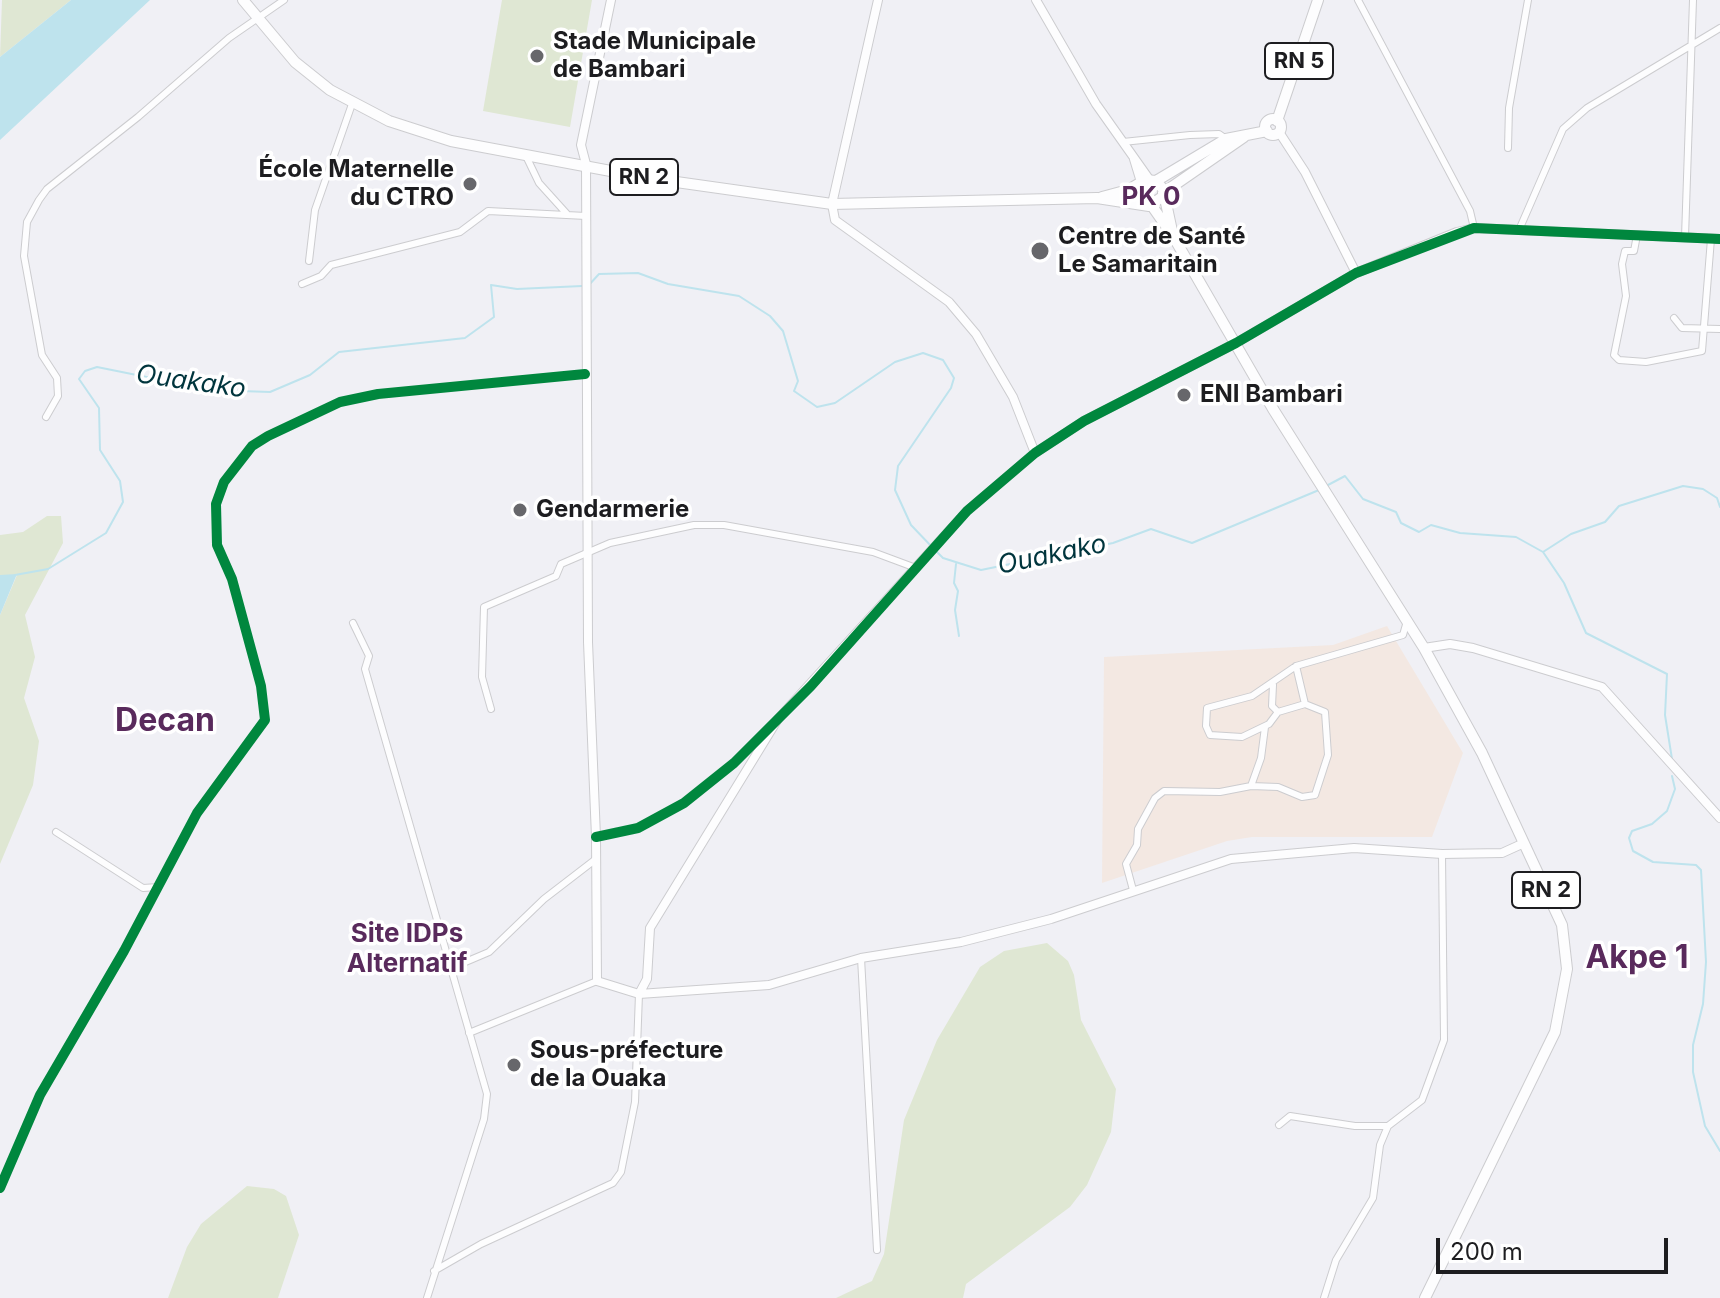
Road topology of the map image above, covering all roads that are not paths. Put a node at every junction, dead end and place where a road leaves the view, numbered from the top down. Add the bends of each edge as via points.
1 (243, 0) edge
2 (284, 0) edge
3 (611, 0) edge
4 (878, 0) edge
5 (1036, 0) edge
6 (1318, 0) edge
7 (1358, 0) edge
8 (1528, 0) edge
9 (1693, 0) edge
10 (258, 20) junction
11 (1720, 28) edge
12 (1693, 41) junction
13 (352, 104) junction
14 (1274, 128) junction
15 (1123, 142) junction
16 (1228, 143) junction
17 (1508, 148) dead end
18 (526, 156) junction
19 (1206, 156) junction
20 (586, 164) junction
21 (1146, 182) junction
22 (1163, 195) junction
23 (1097, 198) junction
24 (832, 204) junction
25 (1148, 205) junction
26 (568, 215) junction
27 (586, 216) junction
28 (1474, 228) junction
29 (1519, 230) junction
30 (1637, 235) junction
31 (1173, 236) junction
32 (1685, 237) junction
33 (1716, 239) edge
34 (309, 261) dead end
35 (1356, 273) junction
36 (302, 284) dead end
37 (1674, 318) dead end
38 (1704, 329) junction
39 (1720, 329) edge
40 (1236, 343) junction
41 (585, 374) junction
42 (46, 417) dead end
43 (1035, 453) junction
44 (588, 551) junction
45 (917, 568) junction
46 (1407, 621) junction
47 (353, 623) dead end
48 (1424, 648) junction
49 (1296, 666) junction
50 (1273, 685) junction
51 (1305, 704) junction
52 (491, 709) dead end
53 (1278, 712) junction
54 (778, 719) junction
55 (1265, 727) junction
56 (1251, 786) junction
57 (1720, 818) edge
58 (56, 832) dead end
59 (596, 837) junction
60 (1524, 843) junction
61 (1442, 854) junction
62 (596, 859) junction
63 (158, 887) junction
64 (1133, 890) junction
65 (861, 958) junction
66 (449, 969) junction
67 (597, 981) junction
68 (639, 994) junction
69 (469, 1033) junction
70 (1279, 1125) dead end
71 (1388, 1126) junction
72 (0, 1188) edge
73 (877, 1250) dead end
74 (434, 1271) junction
75 (427, 1298) edge
76 (1324, 1298) edge
77 (1425, 1298) edge

1 - 10 main road, RN 2
2 - 10 street
3 - 20 street via 586,110 581,145
4 - 24 street
5 - 15 street
6 - 14 main road, RN 5
7 - 28 street via 1470,211
8 - 17 street via 1509,108
9 - 12 street
10 - 13 main road, RN 2 via 295,62
10 - 42 street via 229,38 47,189 27,222 24,256 42,355 57,378 58,396
11 - 12 street
12 - 29 street via 1563,129
12 - 32 street
13 - 18 main road, RN 2 via 451,141
13 - 34 street via 315,210
14 - 16 main road
14 - 35 street via 1305,172
15 - 16 street via 1219,134
15 - 21 street
16 - 19 main road
18 - 20 main road, RN 2
18 - 26 street via 539,183
19 - 21 main road
19 - 22 main road
20 - 24 main road, RN 2
20 - 27 street
21 - 22 main road
21 - 23 main road, RN 2
21 - 25 main road via 1136,194
22 - 25 main road
22 - 31 main road, RN 2
23 - 24 main road, RN 2
23 - 25 main road, RN 2
24 - 43 street via 835,220 949,302 976,334 1013,397
25 - 31 main road, RN 2
26 - 27 street
26 - 36 street via 488,211 460,232 331,265
27 - 41 street
28 - 29 street
28 - 35 street
29 - 30 street
30 - 32 street
30 - 38 street via 1634,251 1625,251 1622,264 1626,296 1616,359 1646,362 1702,351
31 - 40 main road, RN 2
32 - 33 street
33 - 38 street
35 - 40 street
37 - 38 street via 1682,328
38 - 39 street
40 - 43 street via 1084,421
40 - 46 main road, RN 2
41 - 44 street
41 - 63 street via 340,402 252,446 220,491 217,545 232,579 265,720 197,813
43 - 45 street via 1002,479
44 - 45 street via 694,525 724,525 873,552
44 - 52 street via 561,564 556,576 484,607 482,677
44 - 59 street
45 - 54 street
46 - 48 main road, RN 2
46 - 49 street via 1403,635
47 - 66 street via 369,656 365,669
48 - 57 street via 1473,648 1602,687
48 - 60 main road, RN 2
49 - 50 street
49 - 51 street
50 - 53 street via 1272,706
50 - 55 street via 1207,708 1210,735 1242,737
51 - 53 street
51 - 56 street via 1325,712 1328,735 1328,755 1315,795
53 - 55 street
54 - 59 street via 684,803 638,828
54 - 68 street via 650,928 647,979
55 - 56 street
56 - 64 street via 1220,792 1164,791 1155,798 1126,864
58 - 63 street via 143,888
59 - 62 street
60 - 61 street via 1502,853
60 - 77 main road, RN 2 via 1562,925 1564,995 1555,1032
61 - 64 street via 1354,848 1275,852 1231,859
61 - 71 street via 1444,1040 1422,1100
62 - 66 street via 489,952
62 - 67 street
63 - 72 street via 40,1095
64 - 65 street via 976,938
65 - 68 street via 769,985
65 - 73 street
66 - 69 street
67 - 68 street
67 - 69 street
68 - 74 street via 635,1102 621,1172 613,1183
69 - 74 street via 486,1106
70 - 71 street via 1290,1116
71 - 76 street via 1373,1198 1336,1260
74 - 75 street

